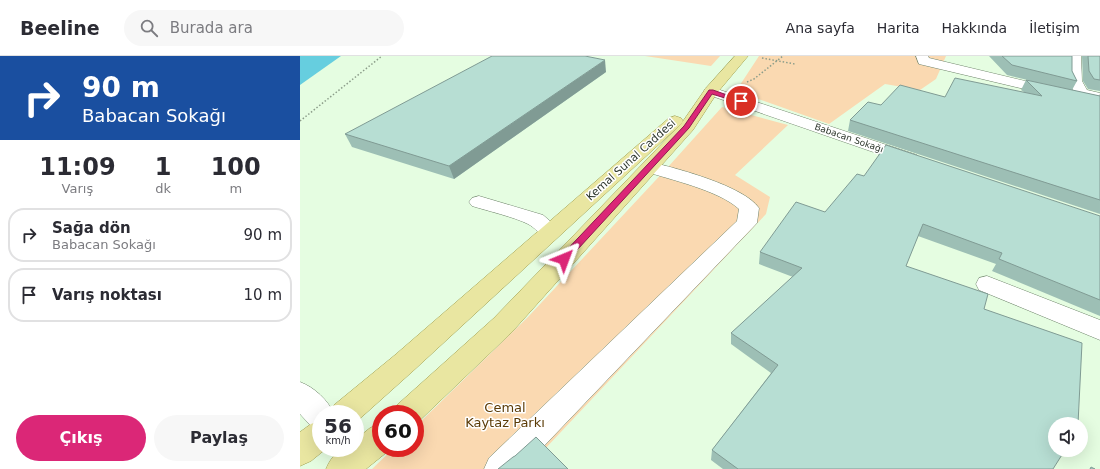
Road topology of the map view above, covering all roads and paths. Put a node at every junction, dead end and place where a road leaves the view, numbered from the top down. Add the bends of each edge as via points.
1 (382, 56) edge
2 (783, 56) edge
3 (922, 56) edge
4 (749, 57) edge
5 (1074, 57) edge
6 (778, 61) junction
7 (795, 64) dead end
8 (719, 94) junction
9 (1100, 96) edge
10 (1100, 103) edge
11 (300, 121) edge
12 (928, 164) edge
13 (650, 167) junction
14 (479, 202) dead end
15 (550, 232) junction
16 (544, 280) junction
17 (987, 284) dead end
18 (1100, 330) edge
19 (300, 394) edge
20 (355, 405) edge
21 (417, 405) edge
22 (312, 407) edge
23 (312, 441) edge
24 (372, 445) edge
25 (300, 451) edge
26 (342, 469) edge
27 (500, 469) edge

1 - 11 path
2 - 6 path
3 - 10 street via 924,61
4 - 6 path
4 - 8 main road
5 - 9 street via 1075,81 1082,93
6 - 7 path
6 - 8 path via 754,79
8 - 12 street, Babacan Sokağı
8 - 13 main road, Kemal Sunal Caddesi
8 - 15 main road, Kemal Sunal Caddesi via 683,114
13 - 16 main road, Kemal Sunal Caddesi
13 - 27 street via 744,201 749,208 747,223
14 - 15 street via 536,220
15 - 16 main road via 556,243 556,255
15 - 20 main road, Kemal Sunal Caddesi
16 - 21 main road, Kemal Sunal Caddesi via 504,325
17 - 18 street
19 - 22 street
23 - 25 main road
24 - 26 main road

